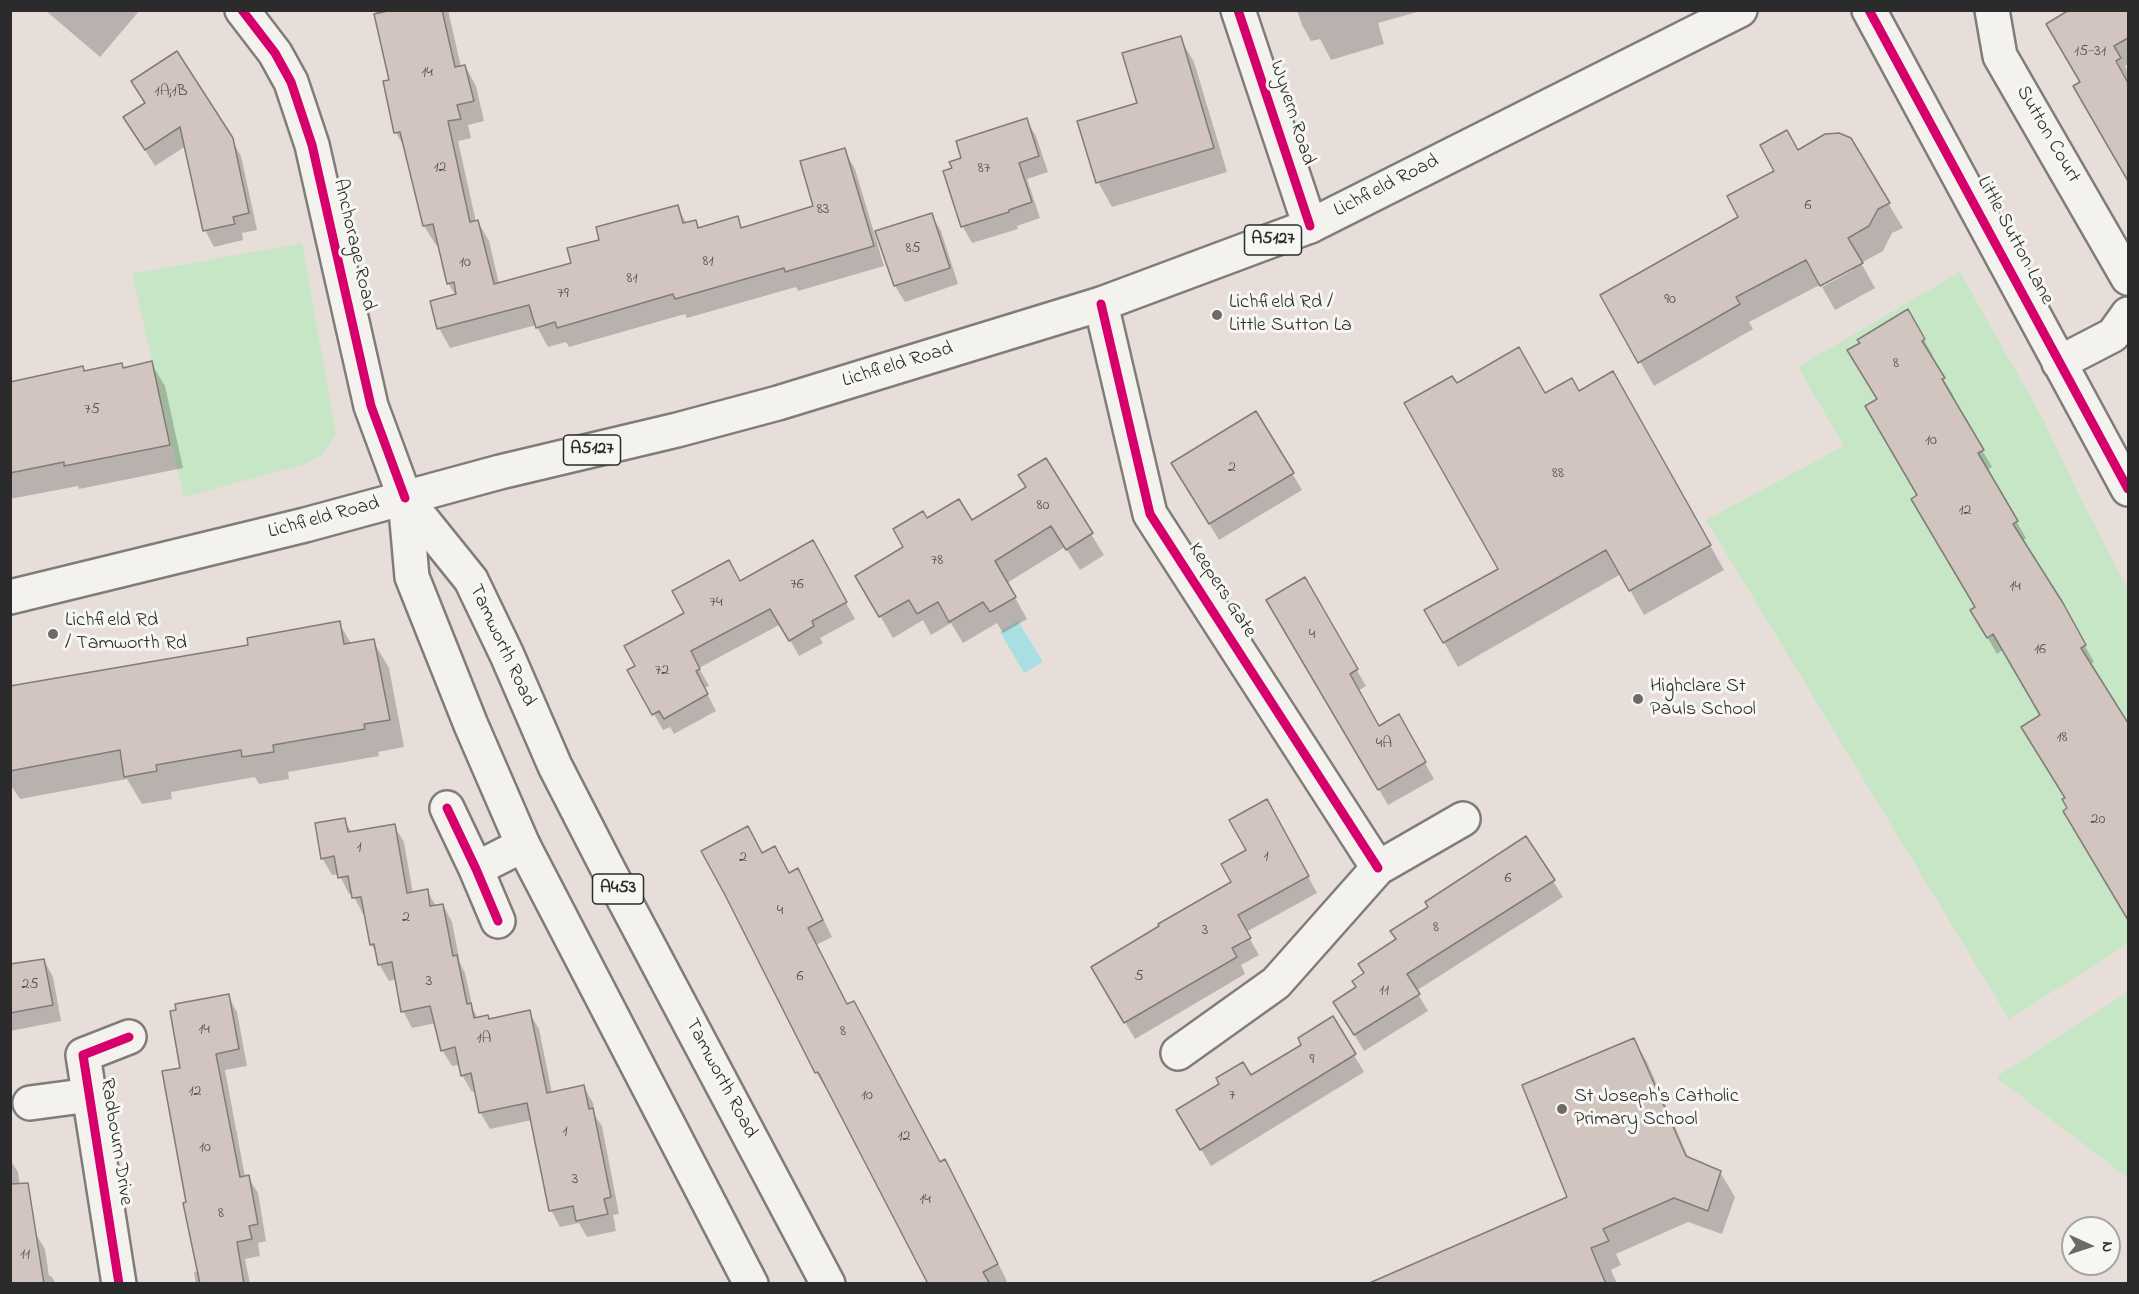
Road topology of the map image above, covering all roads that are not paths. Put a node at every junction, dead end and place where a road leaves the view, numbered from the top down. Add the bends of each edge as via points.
1 (1238, 10) edge
2 (1740, 10) edge
3 (1869, 10) edge
4 (1992, 10) edge
5 (251, 14) edge
6 (1310, 226) junction
7 (2124, 260) edge
8 (1101, 304) junction
9 (2128, 314) edge
10 (2059, 363) junction
11 (2128, 489) edge
12 (405, 498) junction
13 (10, 597) edge
14 (447, 808) dead end
15 (1463, 819) dead end
16 (523, 845) junction
17 (1378, 868) junction
18 (476, 869) junction
19 (498, 921) dead end
20 (129, 1037) dead end
21 (1178, 1053) dead end
22 (90, 1095) junction
23 (30, 1103) dead end
24 (119, 1284) edge
25 (751, 1284) edge
26 (828, 1284) edge

1 - 6 main road, Wyvern Road
2 - 6 main road, Lichfield Road / A5127
3 - 10 main road, Little Sutton Lane
4 - 7 main road, Sutton Court via 2000,56
5 - 12 main road, Anchorage Road via 291,82 312,145 370,406
6 - 8 main road, Lichfield Road / A5127
8 - 12 main road, Lichfield Road / A5127 via 767,406
8 - 17 main road, Keepers Gate via 1150,514
9 - 10 main road via 2113,335
10 - 11 main road, Little Sutton Lane
12 - 13 main road, Lichfield Road / A5127
12 - 16 main road via 412,577
12 - 26 main road, Tamworth Road / A453 via 471,580 555,766
14 - 18 main road
15 - 17 main road
16 - 18 main road
16 - 25 main road
17 - 21 main road via 1276,983
18 - 19 main road
20 - 22 main road, Radbourn Drive via 83,1055
22 - 23 main road, Radbourn Drive
22 - 24 main road, Radbourn Drive

